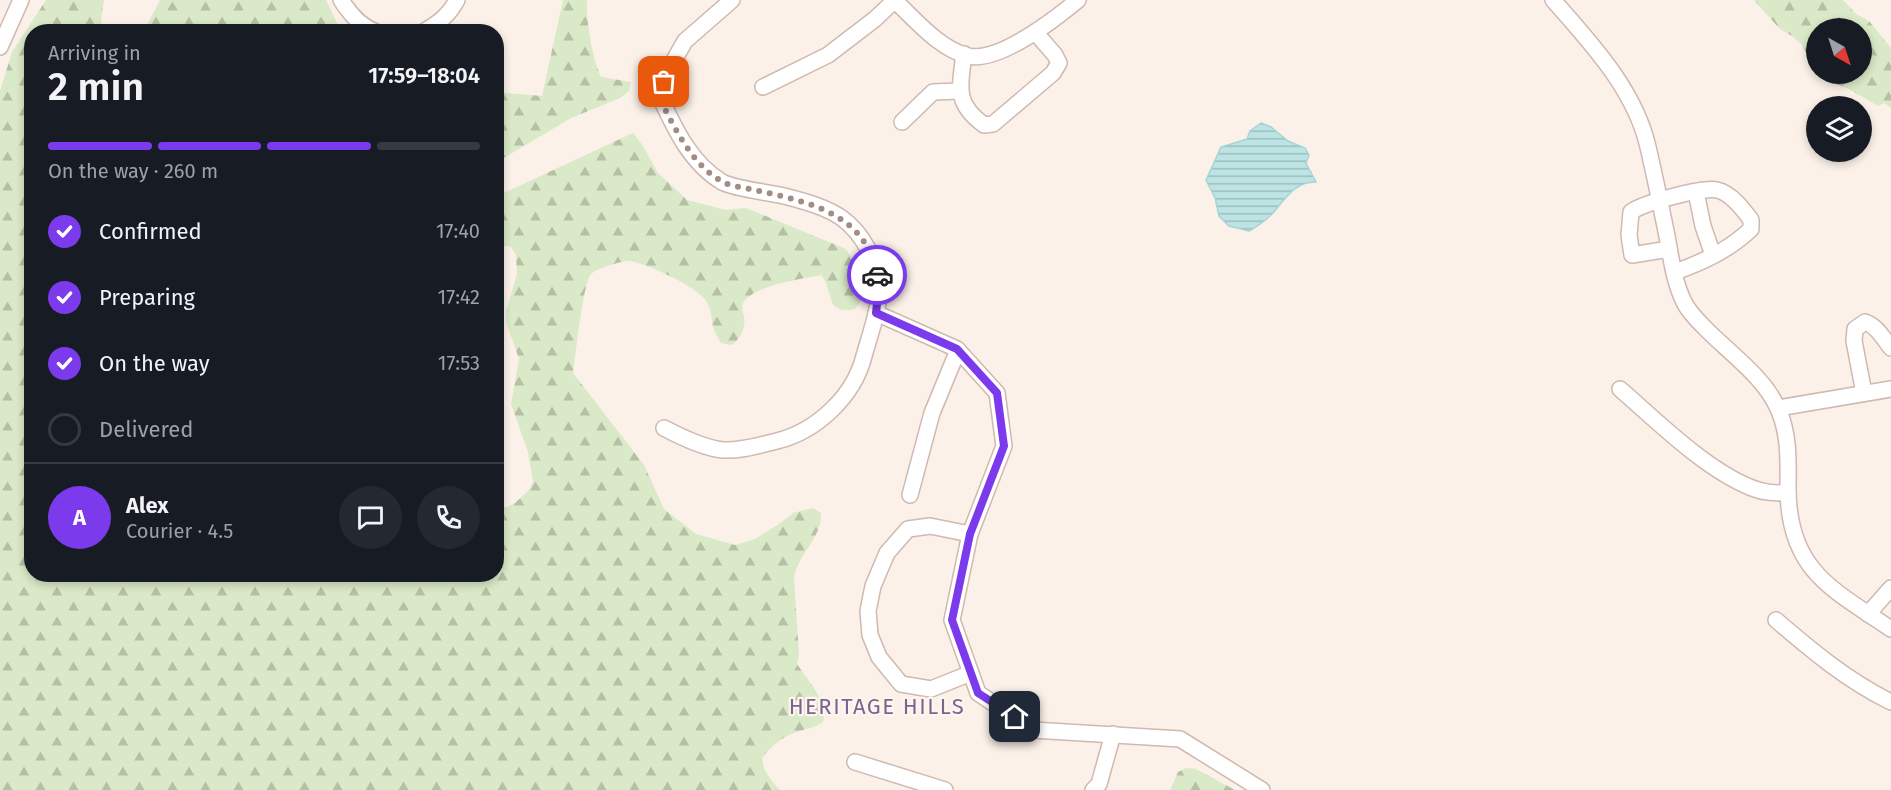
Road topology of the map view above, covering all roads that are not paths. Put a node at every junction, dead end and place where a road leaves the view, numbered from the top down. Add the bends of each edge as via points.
1 (21, 0) edge
2 (341, 0) edge
3 (458, 0) edge
4 (732, 0) edge
5 (894, 0) edge
6 (1078, 0) edge
7 (1553, 0) edge
8 (361, 24) edge
9 (438, 24) edge
10 (1035, 32) junction
11 (0, 47) edge
12 (964, 54) junction
13 (763, 87) dead end
14 (959, 91) junction
15 (902, 122) dead end
16 (1696, 192) junction
17 (1659, 201) junction
18 (1669, 249) junction
19 (1713, 255) junction
20 (1675, 272) junction
21 (876, 313) junction
22 (1891, 348) edge
23 (958, 350) junction
24 (1620, 389) dead end
25 (1891, 389) edge
26 (1864, 393) junction
27 (1778, 408) junction
28 (664, 428) dead end
29 (1788, 493) junction
30 (910, 495) dead end
31 (970, 534) junction
32 (1891, 588) edge
33 (1868, 614) junction
34 (1776, 620) dead end
35 (1891, 629) edge
36 (971, 673) junction
37 (1891, 702) edge
38 (1113, 734) junction
39 (855, 762) dead end
40 (945, 790) edge
41 (1093, 790) edge
42 (1262, 790) edge

1 - 11 street
2 - 8 street
3 - 9 street
4 - 21 street via 685,41 658,95 684,144 724,183 786,197 843,219 875,261 879,285
5 - 12 street via 934,36
5 - 13 street via 828,55
6 - 10 street
7 - 17 street via 1634,106 1648,147
10 - 12 street via 999,52
10 - 14 street via 1059,63 1053,73 993,123 984,125 979,121
12 - 14 street
14 - 15 street via 933,92
16 - 17 street
16 - 19 street
16 - 19 street via 1717,190 1733,199 1751,220 1750,229 1735,245
17 - 18 street
17 - 18 street via 1640,205 1631,212 1630,247 1632,255
18 - 20 street
19 - 20 street
20 - 27 street via 1684,304 1766,389
21 - 23 street
21 - 28 street via 861,369 846,395 818,422 782,439 722,450
22 - 26 street via 1870,324 1865,322 1855,329
23 - 30 street via 932,413
23 - 31 street via 997,393 1004,446
24 - 29 street via 1734,480 1754,489
25 - 26 street
26 - 27 street
27 - 29 street via 1788,451
29 - 33 street via 1796,544 1807,562 1821,579
31 - 36 street via 952,620
31 - 36 street via 930,526 908,529 886,554 868,611 870,635 879,657 901,684 932,689
32 - 33 street
33 - 35 street
34 - 37 street via 1828,664
36 - 38 street via 978,693 1033,730
38 - 41 street via 1099,784
38 - 42 street via 1180,739
39 - 40 street

